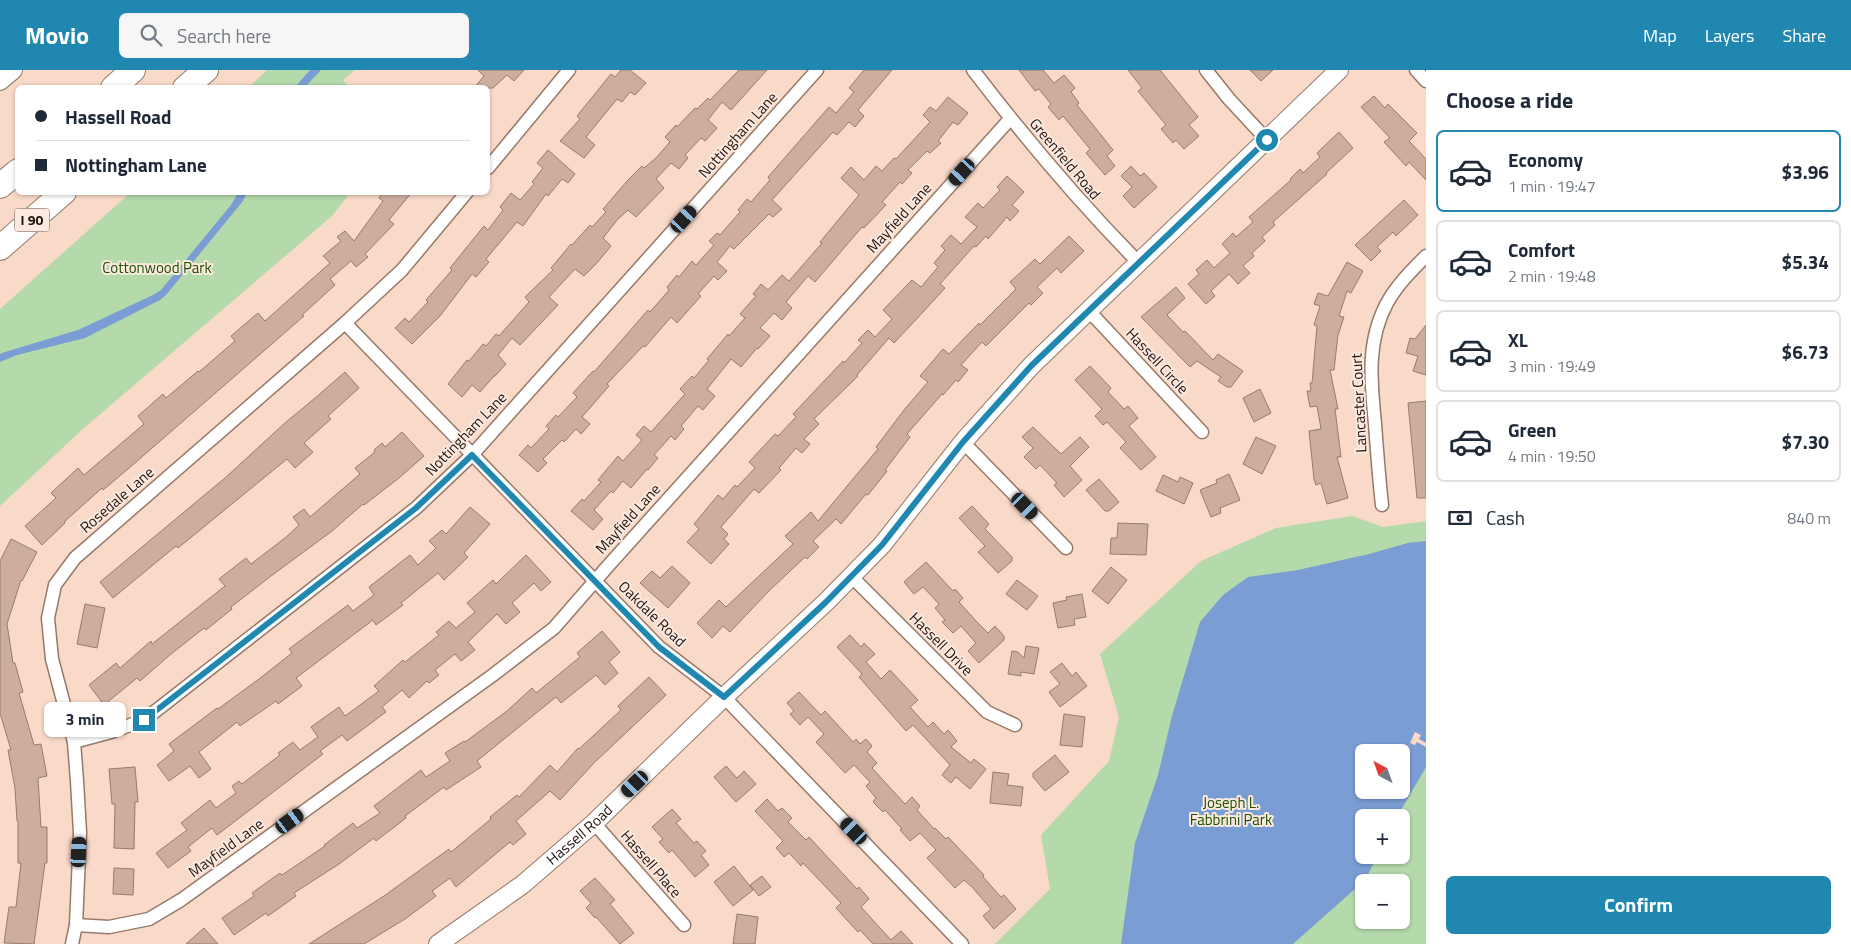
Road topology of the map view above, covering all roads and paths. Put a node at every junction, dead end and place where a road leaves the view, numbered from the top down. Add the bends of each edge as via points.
1 (13, 70) edge
2 (133, 70) edge
3 (206, 70) edge
4 (570, 70) edge
5 (817, 70) edge
6 (974, 70) edge
7 (1206, 70) edge
8 (1339, 70) edge
9 (1416, 70) edge
10 (0, 81) edge
11 (1426, 81) edge
12 (116, 85) edge
13 (188, 85) edge
14 (1010, 119) junction
15 (1267, 140) junction
16 (490, 166) edge
17 (15, 174) edge
18 (0, 186) edge
19 (61, 195) edge
20 (464, 195) edge
21 (0, 248) edge
22 (1426, 256) edge
23 (1139, 263) junction
24 (1089, 311) junction
25 (345, 323) junction
26 (1202, 432) dead end
27 (963, 442) junction
28 (472, 455) junction
29 (1382, 505) dead end
30 (1066, 548) dead end
31 (851, 576) junction
32 (595, 580) junction
33 (724, 697) junction
34 (1015, 725) dead end
35 (74, 742) junction
36 (594, 824) junction
37 (76, 925) junction
38 (684, 926) dead end
39 (457, 939) edge
40 (72, 944) edge
41 (438, 944) edge
42 (962, 944) edge

1 - 10 street
2 - 12 highway
3 - 13 highway
4 - 16 street
5 - 28 street, Nottingham Lane
6 - 14 street, Greenfield Road
7 - 15 street
8 - 15 street, Hassell Road
9 - 11 street
14 - 23 street, Greenfield Road via 1094,218
14 - 32 street, Mayfield Lane
15 - 23 street, Hassell Road
17 - 18 highway
19 - 21 highway, I 90
20 - 25 street, Rosedale Lane via 402,270
22 - 29 street, Lancaster Court via 1392,295 1381,316 1374,341 1371,376
23 - 24 street, Hassell Road
24 - 26 street, Hassell Circle
24 - 27 street, Hassell Road via 1031,366
25 - 28 street, Oakdale Road
25 - 35 street, Rosedale Lane via 75,558 55,585 48,618 52,658
27 - 30 street
27 - 31 street, Hassell Road via 882,545
28 - 32 street, Oakdale Road
28 - 35 street, Nottingham Lane via 416,508 144,720
31 - 33 street, Hassell Road
31 - 34 street, Hassell Drive via 987,712
32 - 33 street, Oakdale Road via 659,647
32 - 37 street, Mayfield Lane via 554,628 181,900 149,919 108,927
33 - 36 street, Hassell Road
33 - 42 street, Oakdale Road
35 - 37 street, Rosedale Lane via 80,834
36 - 38 street, Hassell Place
36 - 39 street, Hassell Road
37 - 40 street, Rosedale Lane
39 - 41 street, Hassell Road

